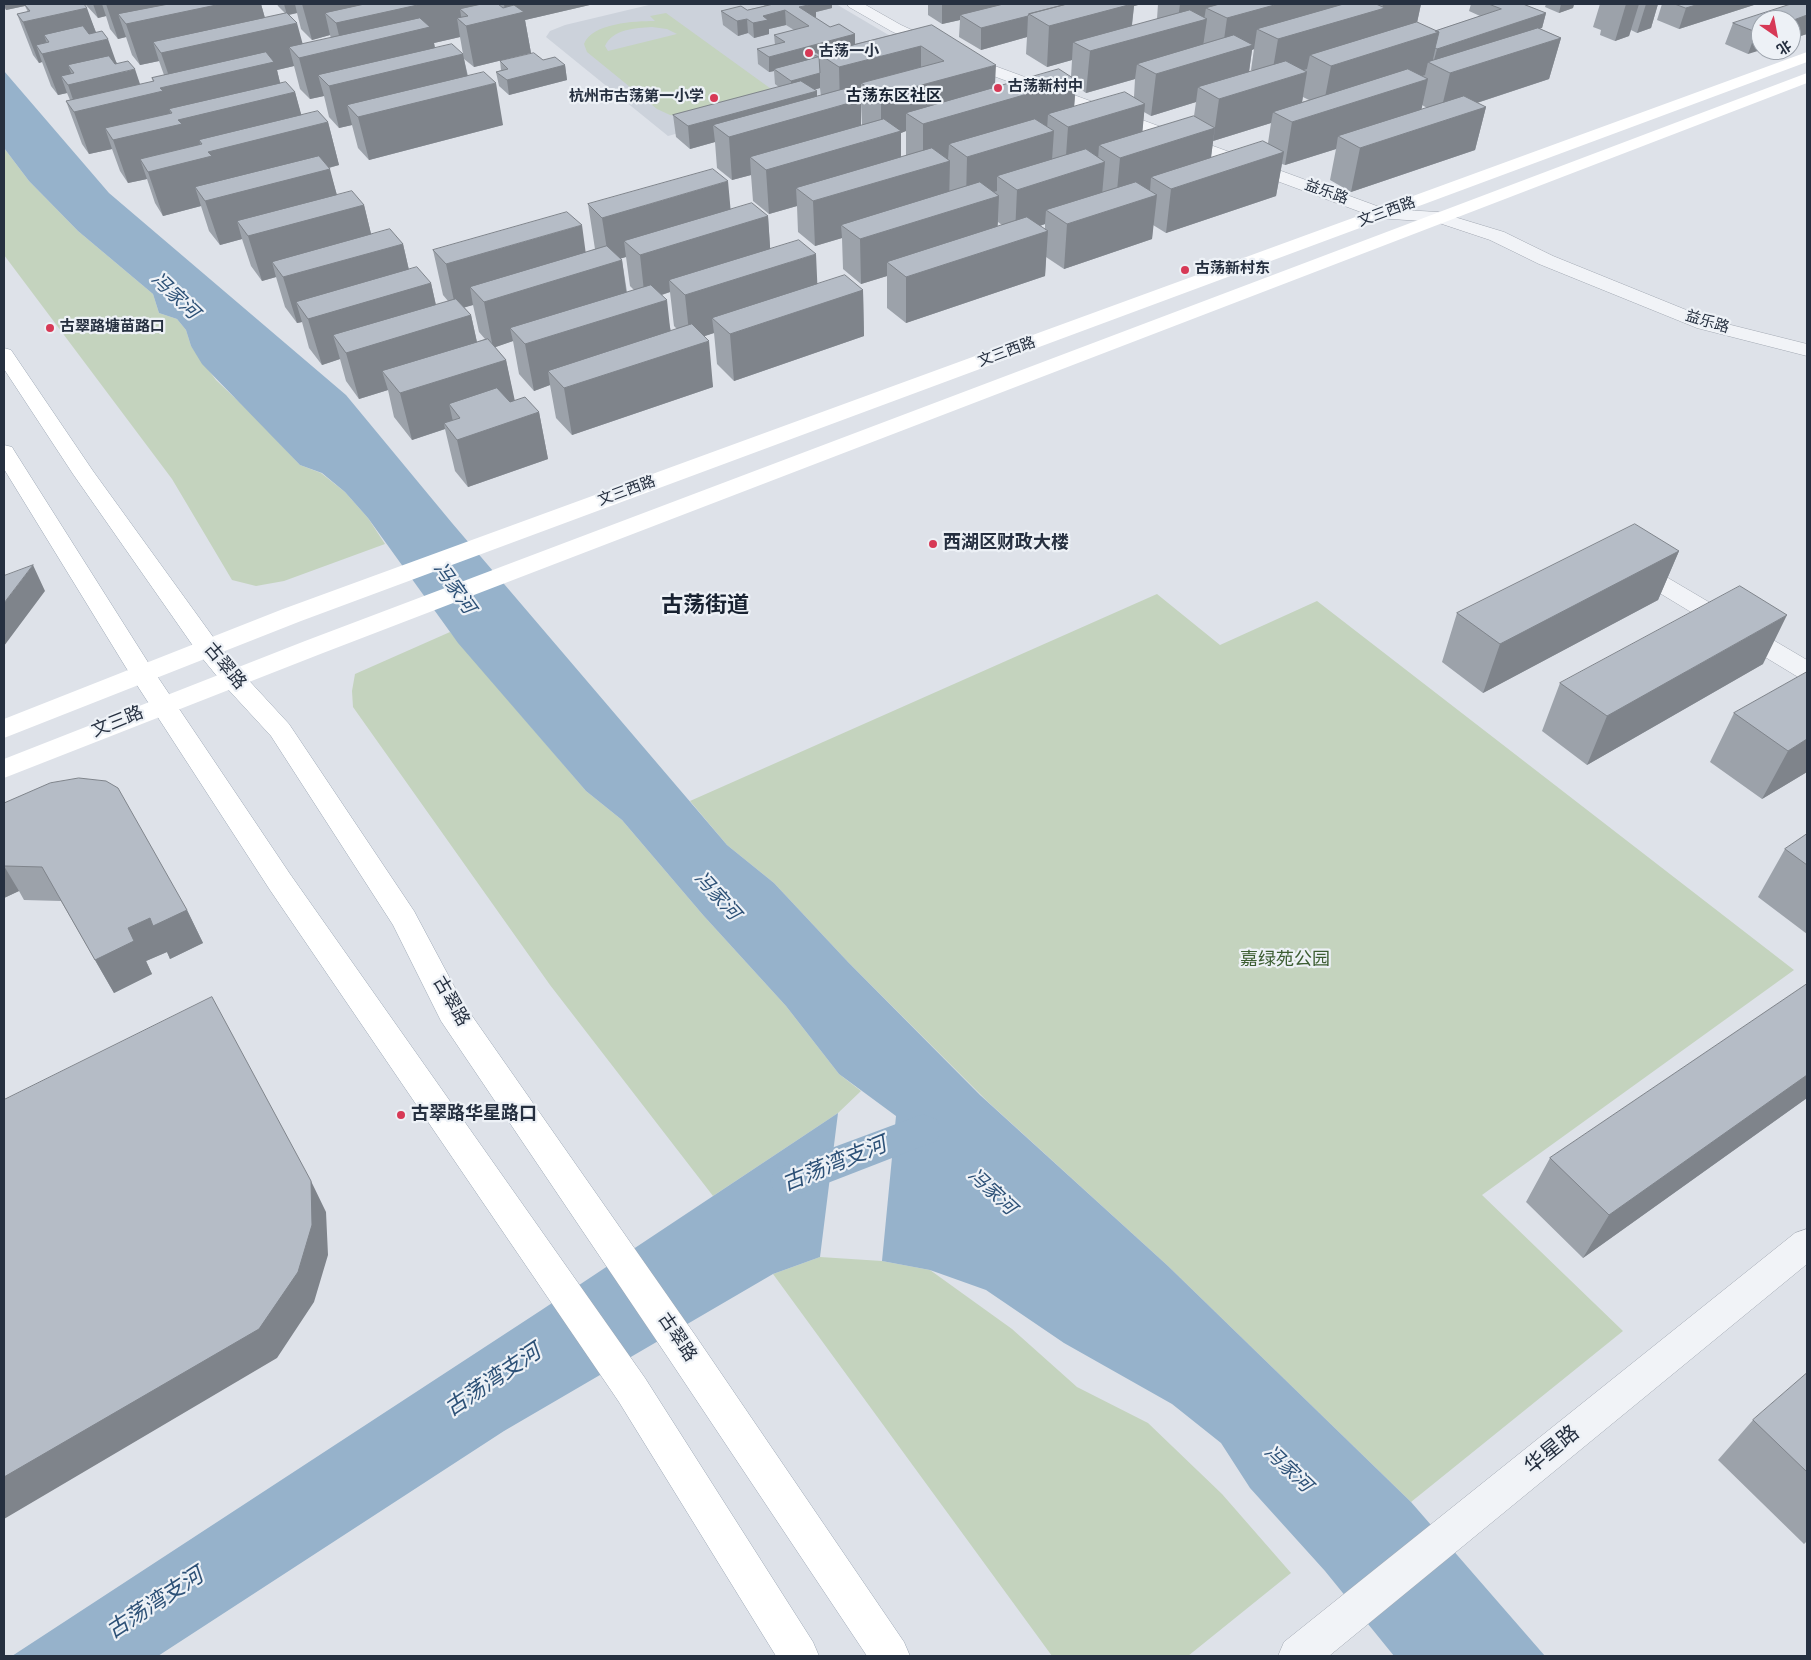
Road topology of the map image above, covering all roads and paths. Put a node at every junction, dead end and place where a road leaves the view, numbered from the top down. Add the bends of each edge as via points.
1 (854, 4) edge
2 (1807, 57) edge
3 (1807, 78) edge
4 (1383, 214) junction
5 (1438, 218) junction
6 (1807, 350) edge
7 (4, 354) edge
8 (4, 452) edge
9 (1614, 556) edge
10 (207, 647) junction
11 (1807, 671) edge
12 (142, 673) junction
13 (234, 680) junction
14 (164, 705) junction
15 (4, 729) edge
16 (4, 769) edge
17 (1807, 1244) edge
18 (800, 1656) edge
19 (890, 1656) edge
20 (1298, 1656) edge

1 - 4 street, 益乐路 via 896,28 967,61
2 - 4 main road, 文三西路
3 - 5 main road, 文三西路
4 - 5 street, 益乐路
4 - 10 main road, 文三西路
5 - 6 street, 益乐路 via 1497,236 1555,264 1704,324
5 - 13 main road, 文三西路
7 - 10 main road, 古翠路 via 84,474
8 - 12 main road
9 - 11 street
10 - 12 main road, 文三路
10 - 13 main road, 古翠路
12 - 14 main road
12 - 15 main road, 文三路
13 - 14 main road, 文三路
13 - 19 main road, 古翠路 via 280,730 404,919 452,1012
14 - 16 main road, 文三路
14 - 18 main road via 280,882 632,1390
17 - 20 street, 华星路

